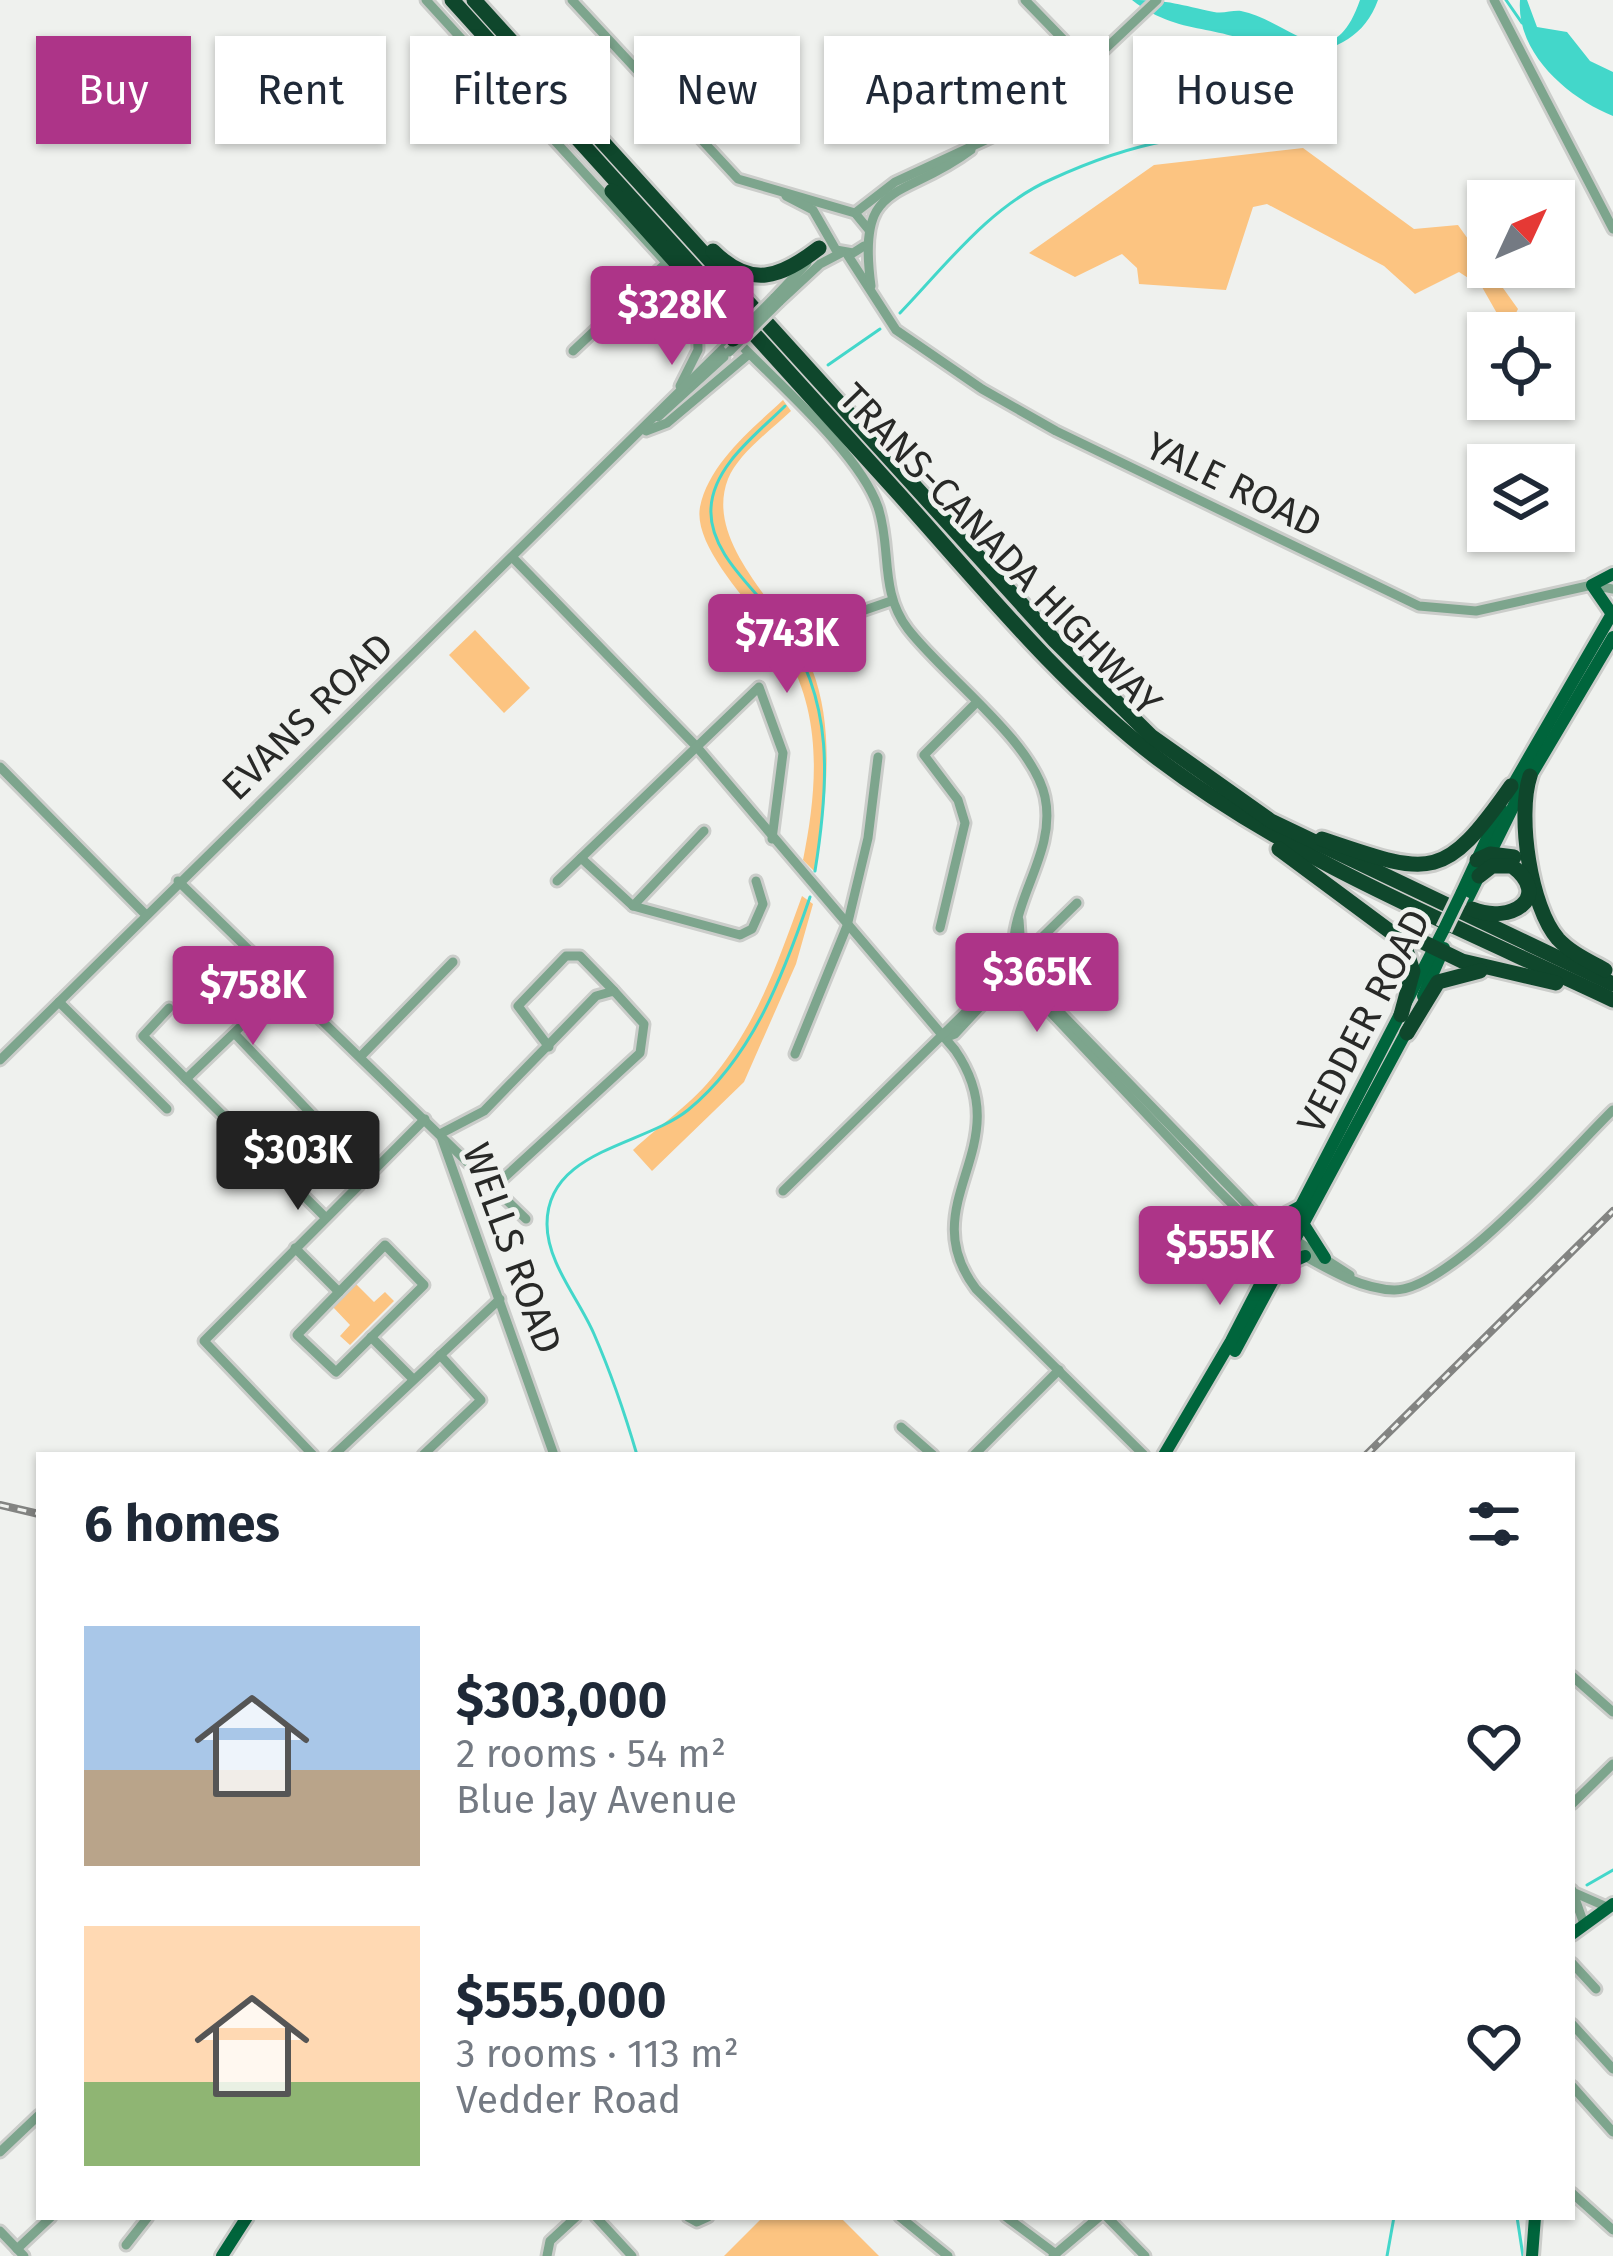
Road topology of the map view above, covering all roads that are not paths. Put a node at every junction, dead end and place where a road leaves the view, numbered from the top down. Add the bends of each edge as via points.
1 (426, 0) edge
2 (452, 0) edge
3 (474, 0) edge
4 (572, 0) edge
5 (1025, 0) edge
6 (1157, 0) edge
7 (1494, 0) edge
8 (485, 36) edge
9 (507, 36) edge
10 (1060, 36) edge
11 (1109, 45) edge
12 (572, 144) edge
13 (584, 144) edge
14 (605, 144) edge
15 (608, 144) edge
16 (982, 144) edge
17 (976, 147) junction
18 (781, 193) junction
19 (850, 213) junction
20 (1613, 229) edge
21 (869, 230) junction
22 (823, 240) junction
23 (866, 244) junction
24 (844, 253) junction
25 (666, 263) junction
26 (872, 292) junction
27 (697, 297) junction
28 (776, 300) junction
29 (715, 317) junction
30 (701, 327) junction
31 (736, 340) junction
32 (573, 351) dead end
33 (675, 396) junction
34 (658, 417) junction
35 (641, 433) junction
36 (514, 559) junction
37 (1613, 574) edge
38 (1592, 585) junction
39 (1613, 590) edge
40 (891, 601) junction
41 (1613, 613) edge
42 (820, 614) dead end
43 (1613, 638) edge
44 (975, 704) junction
45 (1102, 711) junction
46 (1130, 717) junction
47 (696, 746) junction
48 (878, 757) dead end
49 (0, 767) edge
50 (1530, 776) junction
51 (1511, 786) junction
52 (704, 831) dead end
53 (772, 838) junction
54 (1322, 839) junction
55 (581, 858) junction
56 (1482, 863) junction
57 (178, 881) junction
58 (557, 881) dead end
59 (756, 881) dead end
60 (1535, 881) junction
61 (1077, 903) dead end
62 (633, 906) junction
63 (1020, 911) junction
64 (1370, 913) junction
65 (145, 914) junction
66 (848, 926) junction
67 (940, 928) dead end
68 (1019, 930) junction
69 (1043, 940) junction
70 (1439, 950) junction
71 (453, 962) dead end
72 (1019, 965) junction
73 (1504, 970) junction
74 (1613, 980) edge
75 (286, 983) junction
76 (614, 991) junction
77 (59, 1002) junction
78 (1613, 1003) edge
79 (169, 1008) dead end
80 (1401, 1015) junction
81 (1406, 1033) junction
82 (235, 1034) junction
83 (944, 1038) junction
84 (549, 1047) junction
85 (795, 1054) dead end
86 (361, 1056) junction
87 (0, 1060) edge
88 (186, 1079) junction
89 (167, 1109) dead end
90 (1613, 1110) edge
91 (425, 1119) junction
92 (318, 1121) dead end
93 (440, 1134) junction
94 (494, 1187) junction
95 (783, 1191) dead end
96 (1300, 1207) junction
97 (325, 1217) junction
98 (526, 1220) dead end
99 (1256, 1221) junction
100 (1304, 1224) junction
101 (1288, 1241) junction
102 (295, 1248) junction
103 (1305, 1256) junction
104 (1325, 1258) junction
105 (1273, 1268) junction
106 (1359, 1282) junction
107 (339, 1292) junction
108 (500, 1299) junction
109 (371, 1337) junction
110 (440, 1354) junction
111 (1059, 1370) junction
112 (413, 1379) junction
113 (901, 1426) dead end
114 (311, 1452) edge
115 (337, 1452) edge
116 (426, 1452) edge
117 (553, 1452) edge
118 (930, 1452) edge
119 (977, 1452) edge
120 (1141, 1452) edge
121 (1166, 1452) edge
122 (1176, 1452) edge
123 (1575, 1676) edge
124 (1613, 1712) edge
125 (1613, 1764) edge
126 (1575, 1801) edge
127 (1575, 1893) edge
128 (1575, 1898) edge
129 (1611, 1907) edge
130 (1584, 1924) junction
131 (1575, 1932) edge
132 (1575, 1966) edge
133 (1596, 1989) dead end
134 (1575, 2027) edge
135 (1613, 2069) edge
136 (1575, 2089) edge
137 (36, 2118) edge
138 (1613, 2132) edge
139 (0, 2152) edge
140 (1575, 2197) edge
141 (48, 2220) edge
142 (146, 2220) edge
143 (245, 2220) edge
144 (572, 2220) edge
145 (599, 2220) edge
146 (904, 2220) edge
147 (1010, 2220) edge
148 (1099, 2220) edge
149 (1106, 2220) edge
150 (1535, 2220) edge
151 (1613, 2230) edge
152 (0, 2231) edge
153 (126, 2245) dead end
154 (20, 2253) edge
155 (1054, 2255) edge
156 (222, 2256) edge
157 (548, 2256) edge
158 (632, 2256) edge
159 (948, 2256) edge
160 (1144, 2256) edge
161 (1532, 2256) edge

1 - 25 street
2 - 8 highway, TRANS-CANADA HIGHWAY
3 - 9 highway, TRANS-CANADA HIGHWAY
4 - 18 street via 723,166
5 - 10 street
6 - 11 street
7 - 20 street
12 - 31 highway
13 - 45 highway, TRANS-CANADA HIGHWAY
14 - 46 highway, TRANS-CANADA HIGHWAY
15 - 22 highway via 742,274 781,274
16 - 17 street
17 - 19 street via 895,182
17 - 21 street via 890,195
18 - 19 street
18 - 22 street via 812,210
19 - 21 street
19 - 22 street via 830,221
21 - 23 street
22 - 24 street
22 - 28 street, EVANS ROAD
23 - 24 street
23 - 26 street
24 - 26 street, YALE ROAD
24 - 28 street, EVANS ROAD
25 - 27 street
25 - 32 street
26 - 38 street, YALE ROAD via 896,330 982,389 1419,606 1476,610
27 - 29 street
27 - 30 street
28 - 31 street, EVANS ROAD, bridge
29 - 30 street
29 - 31 street
30 - 33 street via 694,364
31 - 33 street, EVANS ROAD
31 - 34 street, EVANS ROAD
31 - 35 street via 667,422
31 - 40 street via 870,489
33 - 34 street, EVANS ROAD
34 - 35 street, EVANS ROAD
35 - 36 street, EVANS ROAD
36 - 47 street
36 - 57 street, EVANS ROAD
37 - 38 main road
38 - 39 street, YALE ROAD
38 - 41 main road
40 - 42 street
40 - 44 street
41 - 51 main road, VEDDER ROAD
43 - 50 main road, VEDDER ROAD
44 - 63 street via 1044,791 1045,834
44 - 67 street via 924,755 965,823
45 - 64 highway via 1180,782
45 - 78 highway, TRANS-CANADA HIGHWAY via 1268,833
46 - 54 highway
46 - 74 highway, TRANS-CANADA HIGHWAY via 1291,832
47 - 53 street
47 - 53 street via 759,687 783,753
47 - 55 street
48 - 66 street
49 - 65 street
50 - 56 main road, VEDDER ROAD
50 - 60 highway via 1522,818
51 - 54 highway via 1469,844 1430,865 1388,862
51 - 56 main road, VEDDER ROAD
52 - 62 street
53 - 66 street
54 - 56 highway via 1482,913 1513,914 1528,886 1512,866
55 - 58 street
55 - 62 street
56 - 60 highway via 1517,858
56 - 70 main road, VEDDER ROAD, bridge
57 - 65 street, EVANS ROAD
57 - 75 street, WELLS ROAD
59 - 62 street via 763,904 740,935
60 - 74 highway via 1558,938
61 - 69 street
63 - 68 street
63 - 72 street via 1012,936
64 - 70 highway
64 - 80 highway via 1412,961
65 - 77 street, EVANS ROAD
66 - 83 street
66 - 85 street
68 - 69 street
68 - 72 street
69 - 72 street
70 - 73 highway
70 - 80 main road, VEDDER ROAD
70 - 81 main road, VEDDER ROAD
71 - 86 street
72 - 83 street
72 - 99 street
73 - 78 highway
73 - 81 highway via 1444,977
75 - 82 street
75 - 86 street, WELLS ROAD
76 - 84 street via 596,996
76 - 84 street via 580,956 566,956 518,1006
76 - 94 street via 644,1024 640,1053
77 - 87 street, EVANS ROAD
77 - 89 street
79 - 88 street via 143,1036
80 - 96 main road, VEDDER ROAD
81 - 100 main road, VEDDER ROAD
82 - 88 street
82 - 92 street
83 - 95 street
83 - 111 street via 968,1070 980,1108 956,1200 958,1262
84 - 93 street via 484,1111
86 - 91 street, WELLS ROAD
88 - 97 street
90 - 106 street via 1440,1275 1408,1289
91 - 93 street, WELLS ROAD
91 - 97 street
93 - 94 street
93 - 108 street, WELLS ROAD
94 - 98 street
96 - 99 main road
96 - 101 main road, VEDDER ROAD
97 - 102 street
99 - 101 street
99 - 105 main road
100 - 101 main road, VEDDER ROAD
100 - 104 main road
101 - 103 street
101 - 104 street
101 - 105 main road, VEDDER ROAD
102 - 107 street
102 - 114 street via 204,1341
103 - 105 main road
103 - 106 street
104 - 106 street
105 - 121 main road, VEDDER ROAD
105 - 122 main road, VEDDER ROAD
107 - 109 street via 297,1335 336,1372
107 - 109 street via 386,1245 424,1285
108 - 110 street
108 - 117 street, WELLS ROAD
109 - 112 street
110 - 112 street
110 - 116 street via 481,1400
111 - 119 street
111 - 120 street
112 - 115 street
113 - 118 street
123 - 124 street
125 - 126 street
127 - 129 street
128 - 130 street
129 - 130 main road
130 - 131 main road
132 - 133 street
134 - 135 street
136 - 138 street
137 - 139 street
140 - 151 street
141 - 154 street
142 - 153 street
143 - 156 main road
144 - 157 street via 550,2241
145 - 158 street
146 - 159 street
147 - 155 street
148 - 155 street
149 - 160 street
150 - 161 main road
152 - 154 street

